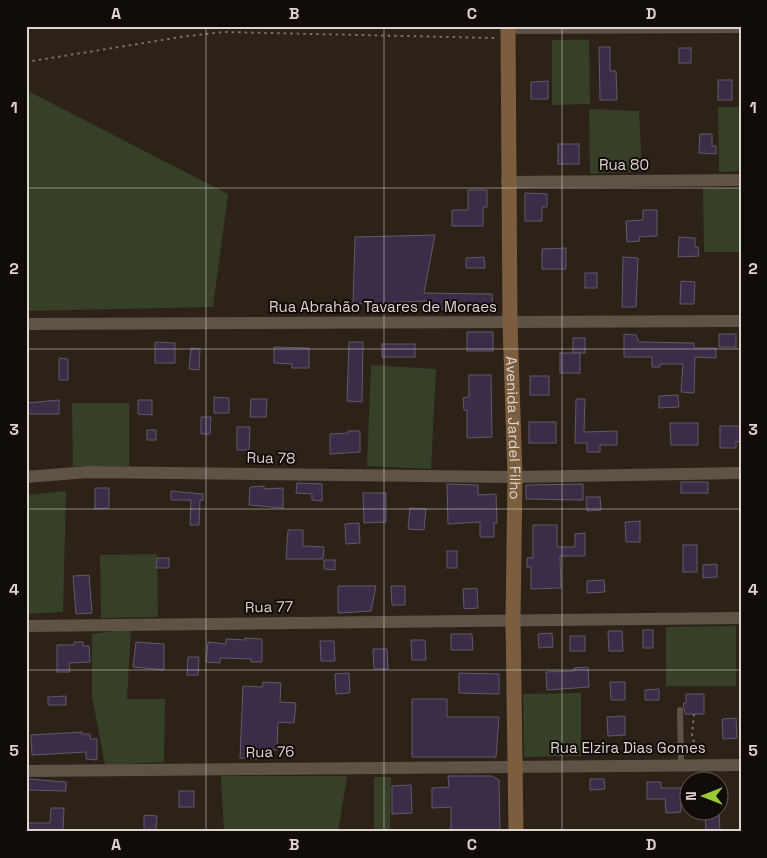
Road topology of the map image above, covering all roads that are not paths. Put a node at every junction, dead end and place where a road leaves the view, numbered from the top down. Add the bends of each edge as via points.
1 (741, 27) edge
2 (508, 31) edge
3 (741, 180) edge
4 (507, 182) junction
5 (741, 321) edge
6 (510, 322) junction
7 (26, 324) edge
8 (741, 473) edge
9 (515, 476) junction
10 (26, 477) edge
11 (741, 618) edge
12 (513, 620) junction
13 (26, 626) edge
14 (680, 710) dead end
15 (681, 764) junction
16 (515, 765) junction
17 (741, 765) edge
18 (26, 771) edge
19 (516, 832) edge

1 - 2 street
2 - 4 main road, Avenida Jardel Filho
3 - 4 street, Rua 80
4 - 6 main road, Avenida Jardel Filho
5 - 6 street, Rua Abrahão Tavares de Moraes
6 - 7 street, Rua Abrahão Tavares de Moraes
6 - 9 main road, Avenida Jardel Filho
8 - 9 street, Rua 78
9 - 10 street, Rua 78 via 88,472
9 - 12 main road, Avenida Jardel Filho
11 - 12 street, Rua 77
12 - 13 street, Rua 77
12 - 16 main road, Avenida Jardel Filho
14 - 15 lane
15 - 16 street, Rua Elzira Dias Gomes
15 - 17 street, Rua Elzira Dias Gomes
16 - 18 street, Rua 76
16 - 19 main road, Avenida Jardel Filho

